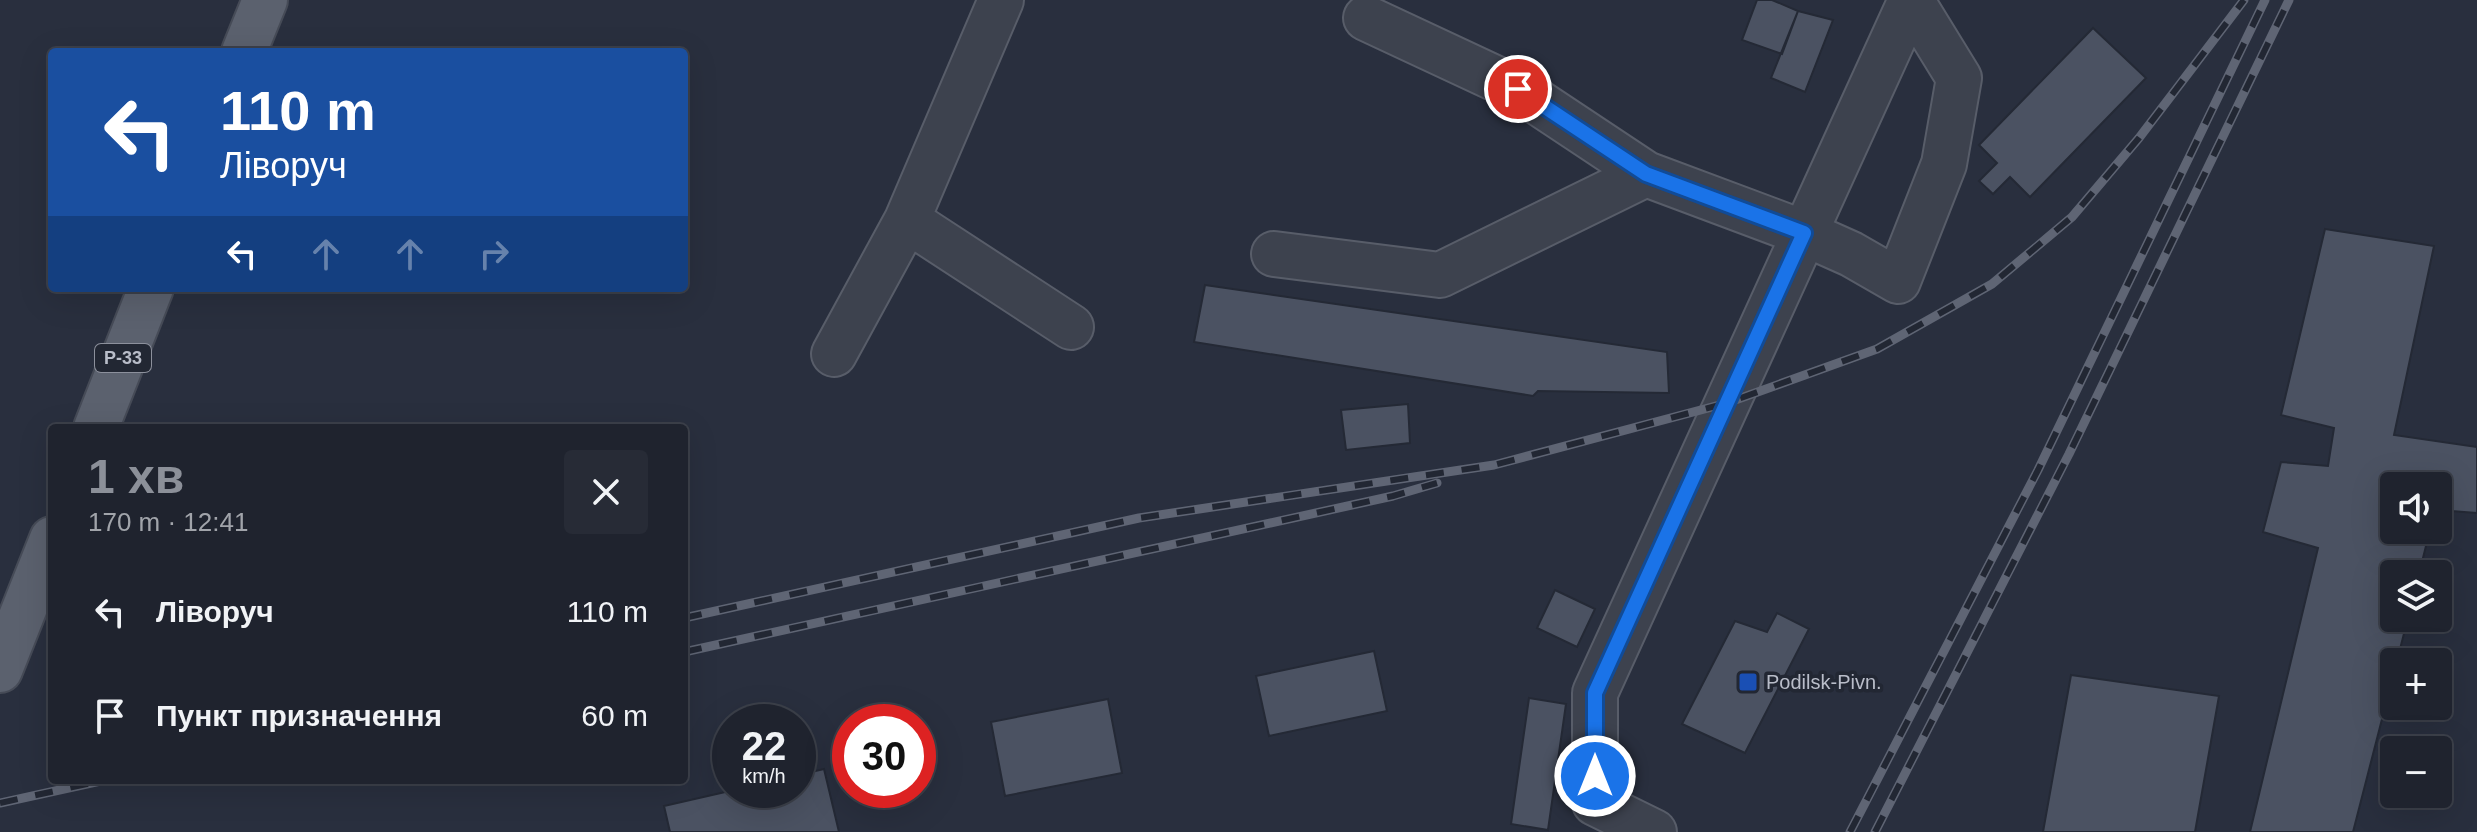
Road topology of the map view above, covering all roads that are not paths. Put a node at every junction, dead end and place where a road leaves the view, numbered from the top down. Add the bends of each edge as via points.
1 (265, 0) edge
2 (1001, 0) edge
3 (1911, 0) edge
4 (1366, 18) dead end
5 (246, 48) edge
6 (1646, 174) junction
7 (907, 220) junction
8 (1804, 233) junction
9 (1274, 254) dead end
10 (149, 292) edge
11 (1071, 327) dead end
12 (834, 354) dead end
13 (98, 424) edge
14 (48, 547) edge
15 (11, 617) edge
16 (0, 670) edge
17 (1588, 818) edge
18 (1654, 832) edge

1 - 5 main road
2 - 7 street
3 - 8 street
3 - 8 street via 1959,78 1944,164 1898,281
4 - 6 street via 1518,89
6 - 8 street
6 - 9 street via 1440,275
7 - 11 street
7 - 12 street
8 - 17 street via 1595,693
10 - 13 main road, Р-33
14 - 15 main road
15 - 16 main road
17 - 18 street

